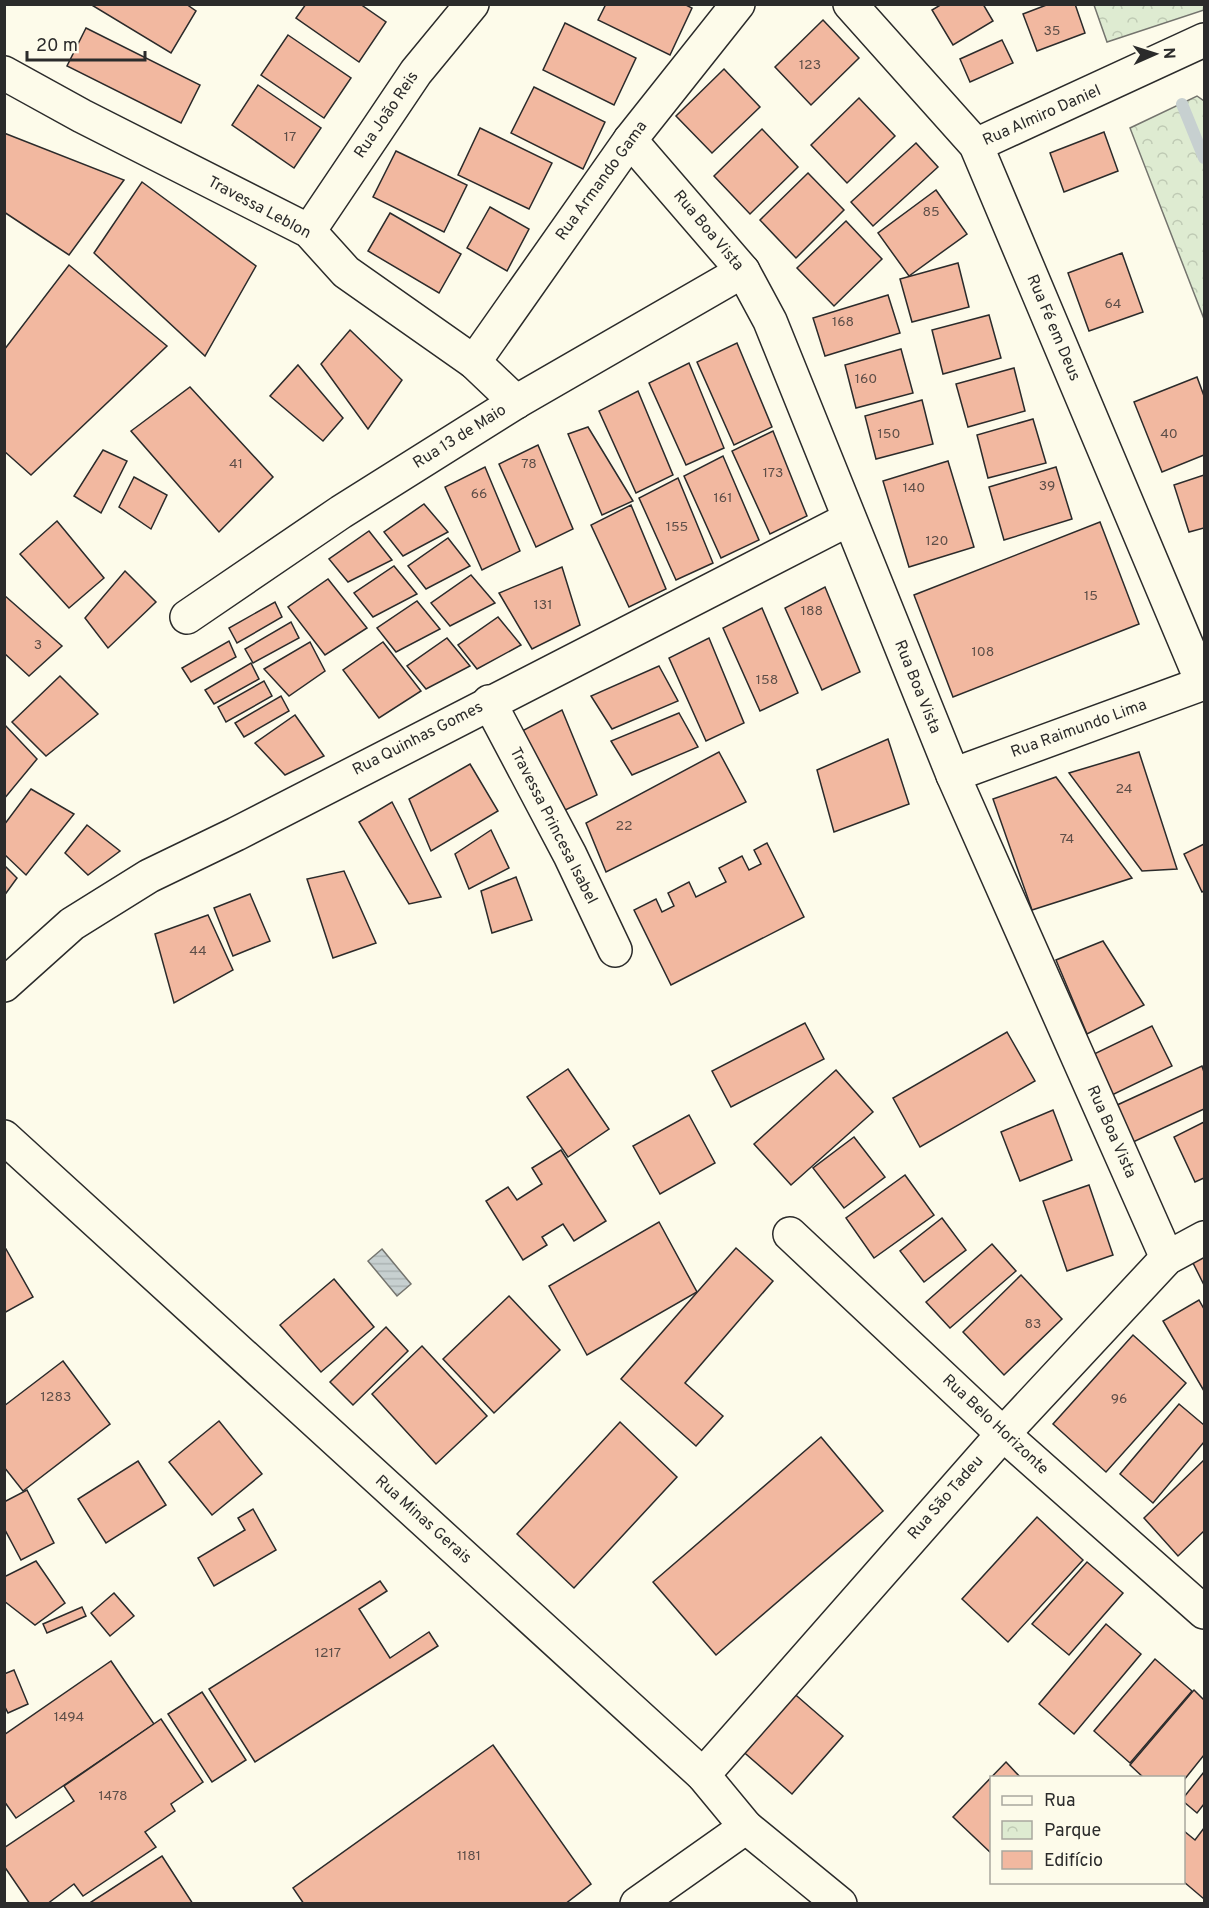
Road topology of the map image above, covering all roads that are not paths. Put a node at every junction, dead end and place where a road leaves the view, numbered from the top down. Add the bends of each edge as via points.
1 (472, 4) edge
2 (738, 4) edge
3 (850, 4) edge
4 (1196, 44) edge
5 (4, 73) edge
6 (630, 140) junction
7 (976, 146) junction
8 (309, 231) junction
9 (743, 271) junction
10 (474, 362) junction
11 (516, 402) junction
12 (849, 519) junction
13 (187, 617) dead end
14 (1204, 683) edge
15 (489, 702) junction
16 (952, 775) junction
17 (615, 950) dead end
18 (4, 985) edge
19 (4, 1137) edge
20 (790, 1234) dead end
21 (1204, 1238) edge
22 (1167, 1258) junction
23 (1003, 1434) junction
24 (1204, 1612) edge
25 (703, 1775) junction
26 (746, 1827) junction
27 (637, 1904) edge
28 (840, 1904) edge

1 - 8 street, Rua João Reis via 416,72
2 - 6 street, Rua Armando Gama
3 - 7 street, Rua Fé em Deus
4 - 7 street, Rua Almiro Daniel
5 - 8 street, Travessa Leblon
6 - 9 street, Rua Boa Vista
6 - 10 street, Rua Armando Gama
7 - 14 street, Rua Fé em Deus
8 - 10 street, Travessa Leblon via 346,272
9 - 11 street, Rua 13 de Maio
9 - 12 street, Rua Boa Vista via 770,321
10 - 11 street, Travessa Leblon
11 - 13 street, Rua 13 de Maio via 341,512
12 - 15 street, Rua Quinhas Gomes
12 - 16 street, Rua Boa Vista
14 - 16 street, Rua Raimundo Lima
15 - 17 street, Travessa Princesa Isabel
15 - 18 street, Rua Quinhas Gomes via 148,876 72,924
16 - 22 street, Rua Boa Vista
19 - 25 street, Rua Minas Gerais
20 - 23 street, Rua Belo Horizonte
21 - 22 street, Rua São Tadeu
22 - 23 street, Rua São Tadeu
23 - 24 street, Rua Belo Horizonte
23 - 25 street, Rua São Tadeu
25 - 26 street, Rua Minas Gerais
26 - 27 street
26 - 28 street, Rua Minas Gerais

